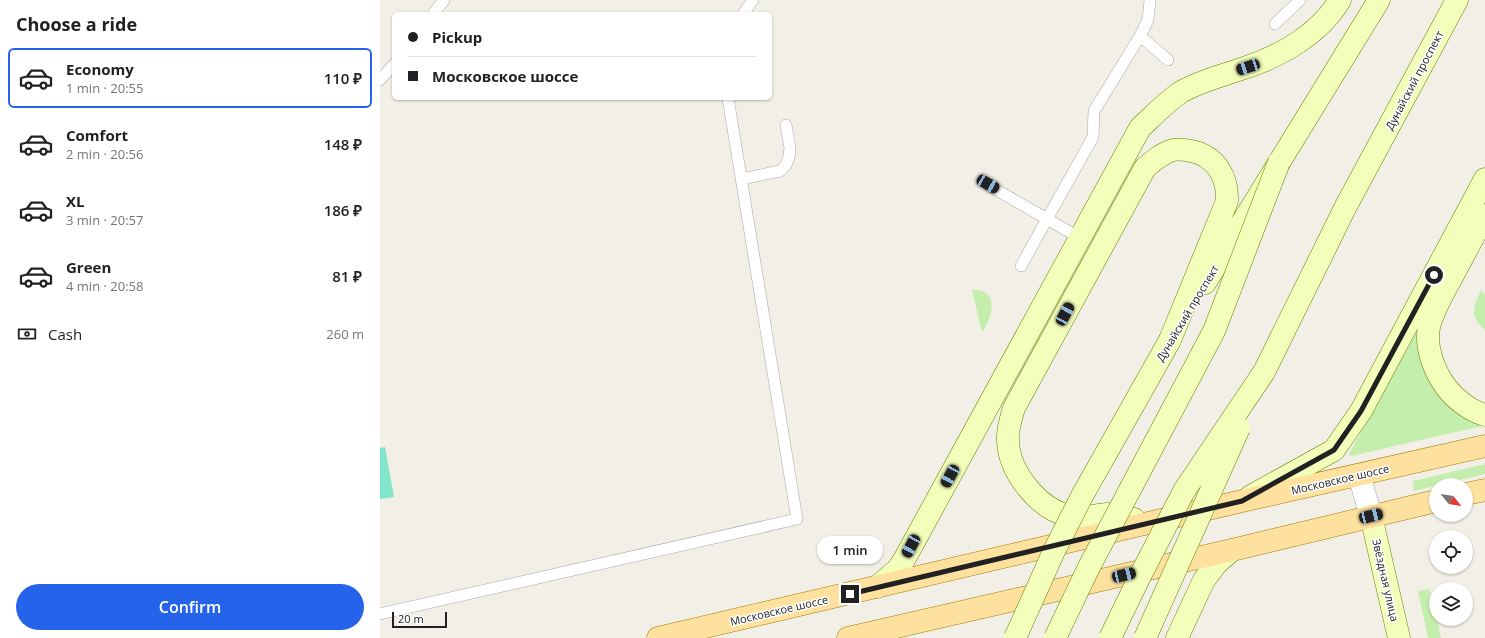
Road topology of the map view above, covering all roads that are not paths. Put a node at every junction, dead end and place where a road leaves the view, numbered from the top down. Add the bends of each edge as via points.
1 (444, 0) edge
2 (753, 0) edge
3 (1150, 0) edge
4 (1300, 0) edge
5 (1340, 0) edge
6 (1378, 0) edge
7 (1457, 0) edge
8 (435, 12) edge
9 (744, 12) edge
10 (1276, 24) dead end
11 (1140, 36) junction
12 (1168, 60) dead end
13 (392, 66) edge
14 (380, 80) edge
15 (728, 100) edge
16 (786, 125) dead end
17 (1279, 162) junction
18 (741, 179) junction
19 (1485, 180) edge
20 (988, 184) dead end
21 (1485, 215) edge
22 (1047, 219) junction
23 (1080, 238) junction
24 (1021, 266) dead end
25 (1170, 340) junction
26 (1264, 372) junction
27 (1485, 415) edge
28 (1485, 446) edge
29 (1359, 475) junction
30 (1485, 490) edge
31 (1473, 493) edge
32 (1242, 501) junction
33 (1429, 503) edge
34 (1371, 516) junction
35 (1152, 523) junction
36 (1232, 550) junction
37 (877, 587) junction
38 (380, 614) edge
39 (658, 638) edge
40 (848, 638) edge
41 (1015, 638) edge
42 (1055, 638) edge
43 (1110, 638) edge
44 (1145, 638) edge
45 (1177, 638) edge
46 (1399, 638) edge

1 - 8 lane
2 - 9 lane
3 - 11 lane via 1148,20
4 - 10 lane
5 - 23 main road via 1321,25 1277,56 1207,80 1181,92 1160,108 1140,128
6 - 17 main road, Дунайский проспект
7 - 26 main road, Дунайский проспект via 1346,206
11 - 12 lane
11 - 22 lane via 1094,110 1093,137
13 - 14 lane
15 - 18 lane
16 - 18 lane via 790,148 786,165 780,171
17 - 25 main road, Дунайский проспект, bridge
17 - 42 main road, bridge via 1214,331
18 - 38 lane via 797,520
19 - 32 main road via 1361,411 1334,450
20 - 22 lane
21 - 27 main road via 1440,298 1429,327 1428,342 1436,371 1452,396
22 - 23 lane
22 - 24 lane
23 - 37 main road via 904,560 893,575
25 - 35 main road via 1227,201 1226,183 1216,164 1197,152 1184,150 1173,150 1158,156 1144,168 1014,408 1008,440 1011,459 1020,477 1040,500 1054,510 1071,517 1108,514
25 - 41 main road, Дунайский проспект, bridge via 1082,496
26 - 43 main road, bridge via 1184,491
26 - 44 main road, Дунайский проспект, bridge
28 - 29 main road, Московское шоссе
29 - 32 main road, Московское шоссе
29 - 34 street, Звёздная улица
30 - 31 main road
32 - 35 main road, Московское шоссе
33 - 34 main road
34 - 36 main road
34 - 46 main road, Звёздная улица
35 - 37 main road, Московское шоссе
36 - 40 main road
36 - 45 main road via 1217,563 1204,580
37 - 39 main road, Московское шоссе

